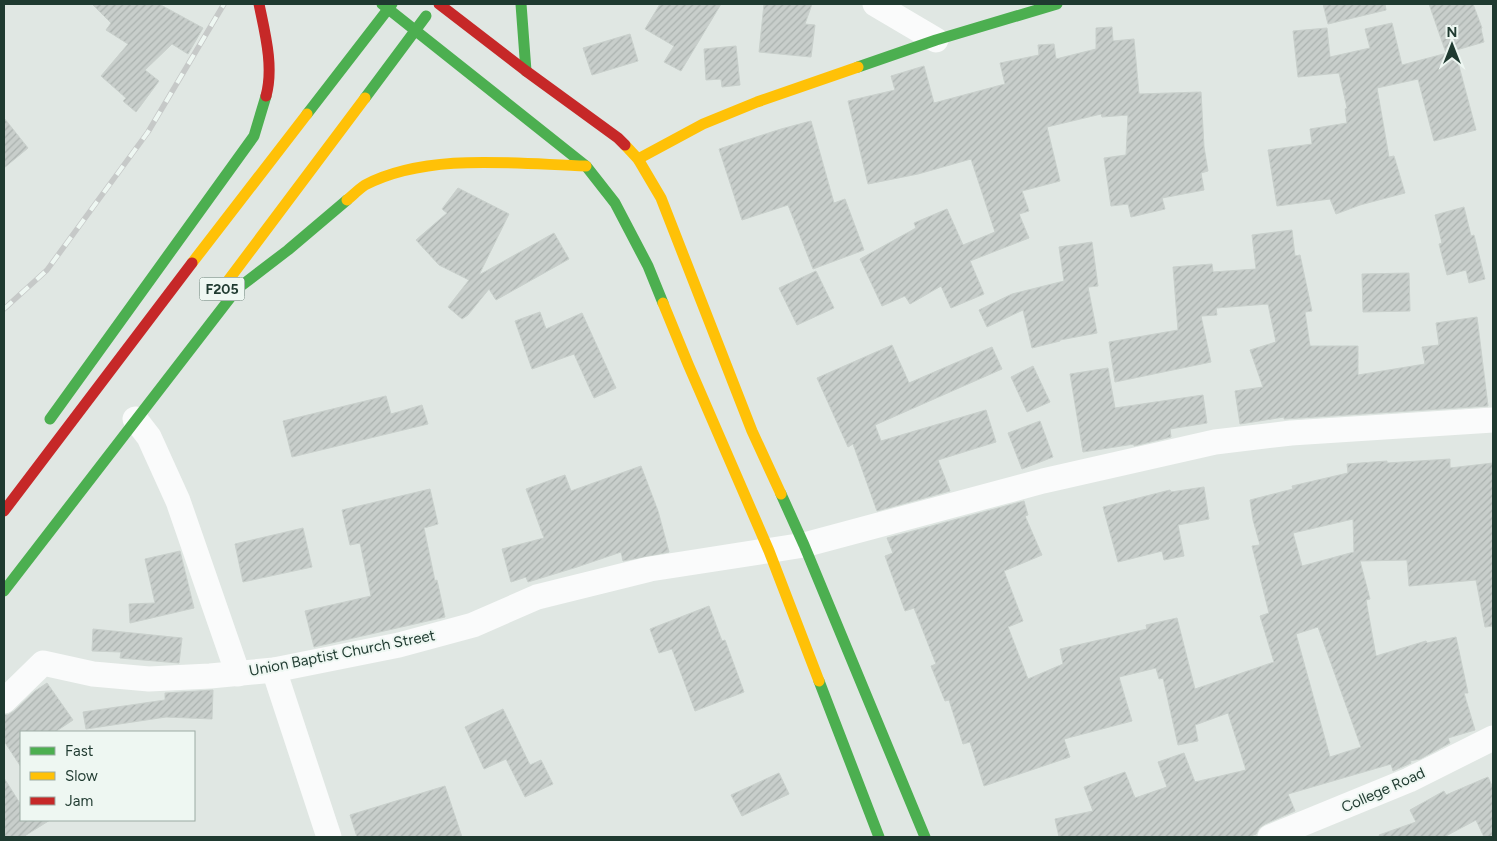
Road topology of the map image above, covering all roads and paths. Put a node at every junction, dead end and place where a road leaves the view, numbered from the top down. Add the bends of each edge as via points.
1 (259, 4) edge
2 (382, 4) edge
3 (392, 4) edge
4 (435, 4) edge
5 (439, 4) edge
6 (521, 4) edge
7 (875, 4) edge
8 (1057, 4) edge
9 (936, 40) junction
10 (526, 71) junction
11 (638, 159) junction
12 (586, 166) junction
13 (212, 302) dead end
14 (200, 318) dead end
15 (131, 412) junction
16 (1493, 420) edge
17 (43, 430) dead end
18 (4, 511) edge
19 (804, 545) junction
20 (769, 551) junction
21 (4, 591) edge
22 (274, 670) junction
23 (238, 674) junction
24 (4, 701) edge
25 (1493, 738) edge
26 (329, 837) edge
27 (880, 837) edge
28 (924, 837) edge
29 (1270, 837) edge

1 - 17 main road via 267,44 269,84 254,136
2 - 12 main road
3 - 18 main road, F205
4 - 13 main road, F205
5 - 10 main road
6 - 10 main road
7 - 9 street
8 - 9 main road
9 - 11 main road via 703,124
10 - 11 main road via 618,138
11 - 19 main road via 661,198 752,431
12 - 15 main road via 467,162 415,168 364,186 237,289
12 - 20 main road via 615,203 648,266
14 - 15 main road, F205
15 - 21 main road
15 - 23 street via 149,437 178,501
16 - 19 street, Union Baptist Church Street via 1291,433 1215,442 1043,481
19 - 20 street, Union Baptist Church Street
19 - 28 main road
20 - 22 street, Union Baptist Church Street via 650,569 537,597 473,625 399,645
20 - 27 main road
22 - 23 street, Union Baptist Church Street
22 - 26 street
23 - 24 street, Union Baptist Church Street via 149,679 93,674 43,664
25 - 29 street, College Road via 1409,780

